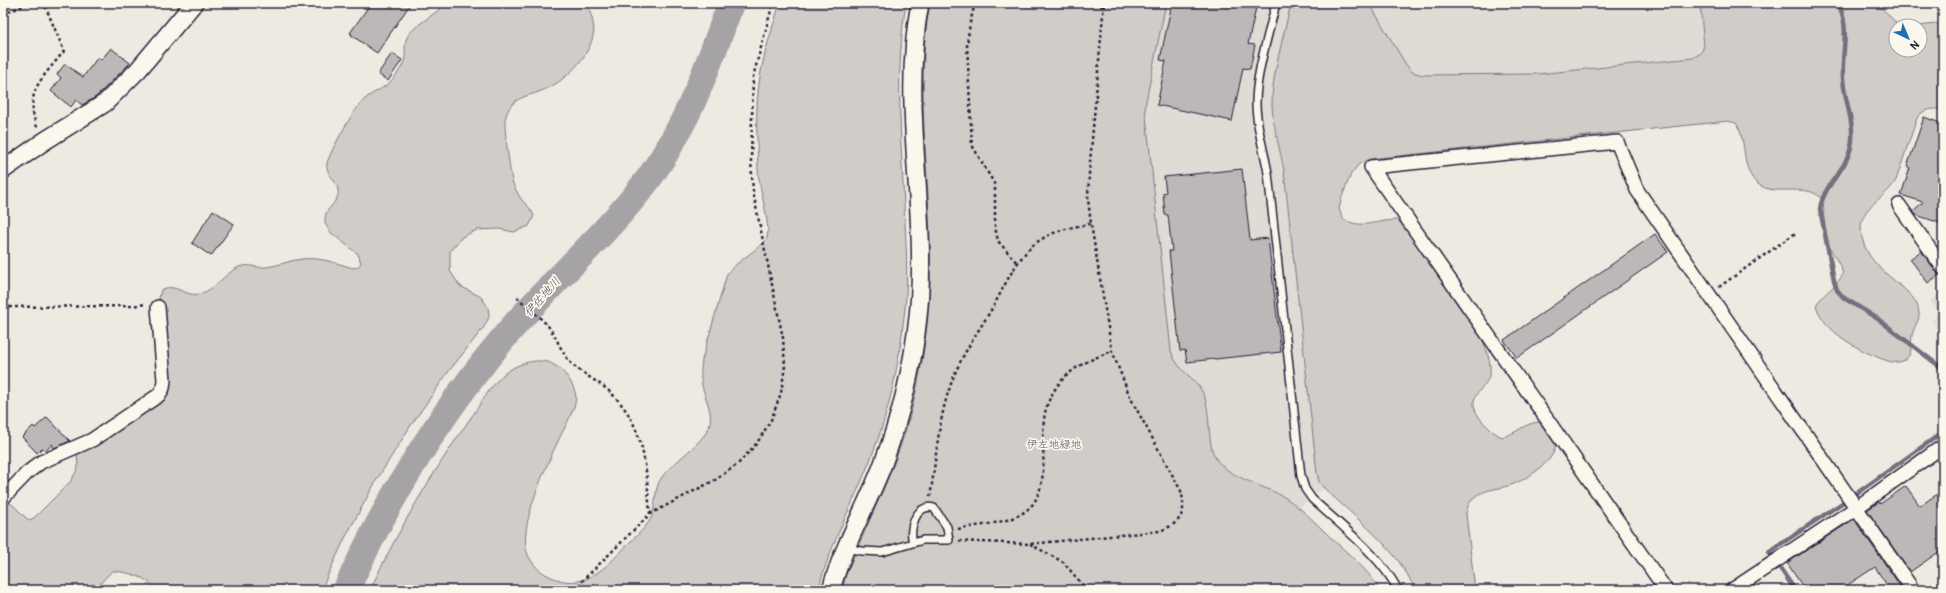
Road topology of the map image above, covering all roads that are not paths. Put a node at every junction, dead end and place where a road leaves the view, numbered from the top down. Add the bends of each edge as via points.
1 (194, 3) edge
2 (920, 3) edge
3 (1276, 3) edge
4 (3, 170) edge
5 (1900, 205) dead end
6 (1943, 268) edge
7 (156, 305) road end
8 (1943, 446) edge
9 (3, 498) edge
10 (1856, 508) junction
11 (913, 542) junction
12 (846, 548) junction
13 (831, 590) edge
14 (1398, 590) edge
15 (1666, 590) edge
16 (1732, 590) edge
17 (1913, 590) edge

1 - 4 street via 138,70 105,103
2 - 12 street via 914,50 913,93 920,243 918,317 906,390 896,426 884,462
3 - 14 lane via 1256,102 1258,128 1268,173 1301,476 1305,489 1312,499 1377,560
5 - 6 street
7 - 9 street via 164,380 159,395 92,440 41,462
8 - 10 street
10 - 15 street via 1636,190 1617,142 1370,167
10 - 16 street
10 - 17 street
11 - 11 lane via 949,540 948,531 934,508 922,508 911,530
11 - 12 lane via 882,552
12 - 13 street

